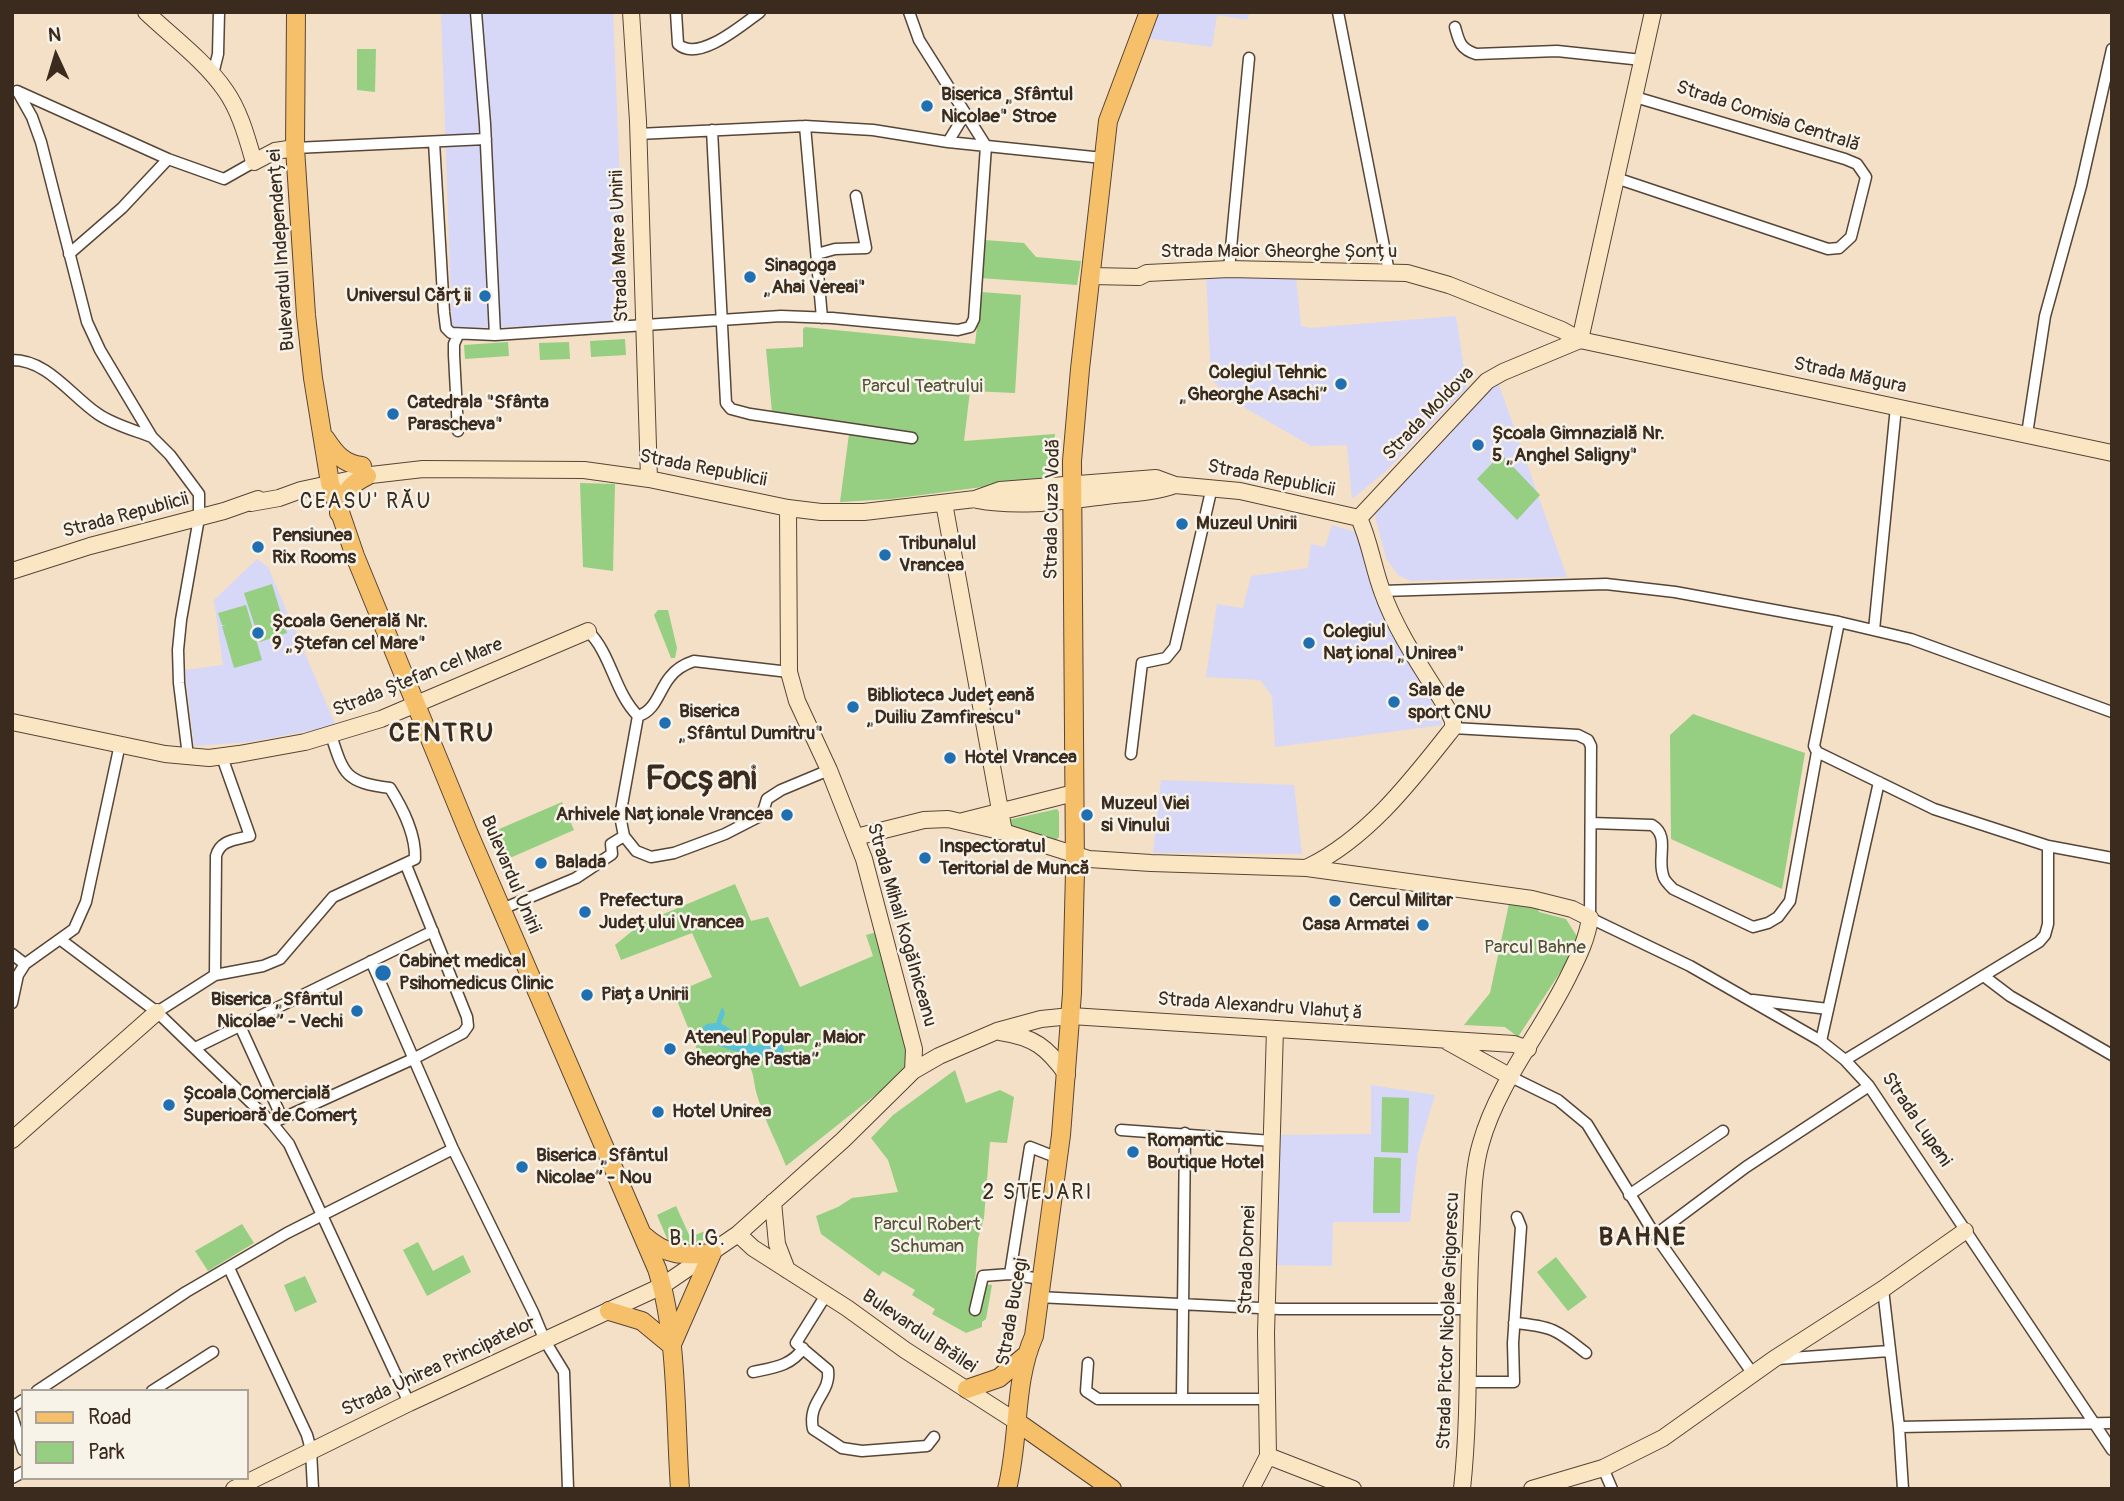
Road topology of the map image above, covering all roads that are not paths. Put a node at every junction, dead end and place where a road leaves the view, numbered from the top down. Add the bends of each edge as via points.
1 (146, 12) edge
2 (219, 12) edge
3 (296, 12) edge
4 (477, 12) edge
5 (631, 12) edge
6 (676, 12) edge
7 (760, 12) edge
8 (909, 12) edge
9 (1150, 12) edge
10 (1338, 12) edge
11 (1653, 12) edge
12 (1455, 26) dead end
13 (2112, 49) edge
14 (1249, 58) dead end
15 (1642, 60) junction
16 (213, 74) junction
17 (15, 90) edge
18 (1635, 97) junction
19 (965, 114) junction
20 (804, 126) junction
21 (712, 130) junction
22 (638, 134) junction
23 (486, 139) junction
24 (434, 142) junction
25 (948, 142) junction
26 (986, 146) junction
27 (295, 148) junction
28 (1102, 158) junction
29 (168, 159) junction
30 (254, 162) junction
31 (1616, 178) junction
32 (856, 196) dead end
33 (69, 254) junction
34 (817, 254) junction
35 (1229, 270) junction
36 (1389, 272) junction
37 (1091, 276) junction
38 (822, 318) junction
39 (720, 322) junction
40 (643, 326) junction
41 (458, 335) junction
42 (495, 335) junction
43 (1580, 340) junction
44 (12, 360) edge
45 (1896, 407) junction
46 (458, 431) dead end
47 (321, 432) junction
48 (2027, 434) junction
49 (152, 436) junction
50 (912, 438) dead end
51 (2112, 453) edge
52 (365, 471) junction
53 (329, 478) junction
54 (649, 479) junction
55 (1212, 487) junction
56 (1073, 491) junction
57 (944, 503) junction
58 (788, 508) junction
59 (339, 513) junction
60 (199, 517) junction
61 (1359, 518) junction
62 (12, 571) edge
63 (1382, 591) junction
64 (1839, 622) junction
65 (1874, 630) junction
66 (587, 631) joint
67 (789, 673) junction
68 (416, 705) junction
69 (2112, 712) edge
70 (638, 716) junction
71 (12, 722) edge
72 (1453, 728) junction
73 (331, 735) junction
74 (120, 744) junction
75 (1817, 752) junction
76 (1131, 754) dead end
77 (188, 757) junction
78 (222, 757) junction
79 (829, 769) junction
80 (1879, 782) junction
81 (1074, 793) junction
82 (1000, 809) junction
83 (960, 821) junction
84 (1591, 823) junction
85 (1004, 832) junction
86 (624, 836) junction
87 (856, 837) junction
88 (2048, 846) junction
89 (1074, 855) junction
90 (2112, 858) edge
91 (411, 862) junction
92 (1307, 868) junction
93 (502, 909) junction
94 (1590, 918) junction
95 (433, 931) junction
96 (61, 940) junction
97 (12, 954) edge
98 (371, 961) junction
99 (25, 964) junction
100 (215, 975) junction
101 (1985, 977) junction
102 (1747, 999) junction
103 (12, 1003) edge
104 (1828, 1009) junction
105 (157, 1012) junction
106 (1071, 1016) junction
107 (240, 1026) junction
108 (1275, 1029) junction
109 (997, 1031) junction
110 (1446, 1041) junction
111 (1821, 1041) junction
112 (195, 1048) junction
113 (1528, 1049) junction
114 (2112, 1055) edge
115 (413, 1059) junction
116 (1845, 1059) junction
117 (914, 1071) junction
118 (1067, 1075) junction
119 (1511, 1077) junction
120 (1869, 1086) junction
121 (277, 1120) junction
122 (1121, 1130) dead end
123 (1723, 1131) dead end
124 (1185, 1133) junction
125 (12, 1140) edge
126 (1272, 1140) junction
127 (453, 1149) junction
128 (1058, 1158) junction
129 (1629, 1195) junction
130 (773, 1202) junction
131 (324, 1215) junction
132 (1517, 1217) dead end
133 (1965, 1231) junction
134 (738, 1234) junction
135 (1655, 1235) junction
136 (643, 1236) junction
137 (712, 1253) junction
138 (229, 1268) junction
139 (787, 1270) junction
140 (1010, 1274) junction
141 (1040, 1279) junction
142 (662, 1286) junction
143 (1883, 1289) junction
144 (826, 1295) junction
145 (1038, 1297) junction
146 (1182, 1303) junction
147 (1268, 1308) junction
148 (1467, 1309) junction
149 (975, 1310) dead end
150 (608, 1311) junction
151 (1514, 1323) junction
152 (545, 1341) junction
153 (671, 1345) junction
154 (803, 1348) junction
155 (1889, 1351) junction
156 (213, 1352) dead end
157 (1586, 1353) dead end
158 (1025, 1356) junction
159 (1774, 1359) junction
160 (1088, 1363) dead end
161 (753, 1372) dead end
162 (1753, 1374) junction
163 (1469, 1382) junction
164 (40, 1389) edge
165 (155, 1389) edge
166 (967, 1389) junction
167 (1182, 1398) junction
168 (1266, 1399) junction
169 (408, 1403) junction
170 (12, 1416) edge
171 (1017, 1422) junction
172 (2112, 1423) edge
173 (2093, 1424) junction
174 (1899, 1427) junction
175 (934, 1437) dead end
176 (21, 1445) edge
177 (311, 1450) junction
178 (2112, 1450) edge
179 (1268, 1456) junction
180 (1603, 1468) junction
181 (234, 1489) edge
182 (313, 1489) edge
183 (568, 1489) edge
184 (680, 1489) edge
185 (1007, 1489) edge
186 (1112, 1489) edge
187 (1251, 1489) edge
188 (1353, 1489) edge
189 (1462, 1489) edge
190 (1532, 1489) edge
191 (1612, 1489) edge
192 (1903, 1489) edge

1 - 16 street
2 - 16 street
3 - 27 main road, Bulevardul Independenței
4 - 23 street
5 - 22 street, Strada Mare a Unirii
6 - 7 street via 678,44 695,51
8 - 19 street via 919,40
9 - 28 main road, Strada Cuza Vodă via 1108,121
10 - 36 street
11 - 15 street
12 - 15 street via 1460,46 1476,54 1557,51
13 - 48 street via 2045,316
14 - 35 street
15 - 18 street
16 - 30 street via 234,106
17 - 29 street
17 - 33 street via 41,142
18 - 31 street
18 - 31 street, Strada Comisia Centrală via 1845,159 1857,164 1866,177 1851,237 1839,248 1828,249
19 - 25 street
19 - 26 street
20 - 21 street
20 - 25 street via 873,130
20 - 34 street
21 - 22 street
21 - 39 street
22 - 40 street, Strada Mare a Unirii
23 - 24 street
23 - 42 street
24 - 27 street
24 - 41 street via 444,312 446,328
25 - 26 street
26 - 28 street
26 - 38 street via 970,327 958,330
27 - 30 street via 275,151
27 - 47 main road, Bulevardul Independenței via 306,315
28 - 37 main road, Strada Cuza Vodă
29 - 30 street via 223,179
29 - 33 street via 122,208
31 - 43 street
32 - 34 street via 866,247
33 - 49 street via 100,350
34 - 38 street
35 - 36 street, Strada Maior Gheorghe Șonțu
35 - 37 street, Strada Maior Gheorghe Șonțu
36 - 43 street, Strada Maior Gheorghe Șonțu via 1434,280
37 - 56 main road, Strada Cuza Vodă
38 - 39 street via 781,316
39 - 40 street
39 - 50 street via 724,393 731,409
40 - 42 street
40 - 54 street, Strada Mare a Unirii
41 - 42 street
41 - 46 street via 454,344
43 - 45 street, Strada Măgura
43 - 61 street, Strada Moldova via 1487,382
44 - 49 street via 45,370 96,413
45 - 48 street, Strada Măgura
45 - 65 street
47 - 52 main road via 338,456
47 - 53 main road, Bulevardul Independenței
48 - 51 street, Strada Măgura
49 - 60 street via 199,494
52 - 53 street, Strada Republicii
52 - 54 street, Strada Republicii via 395,465 584,470
52 - 59 main road via 345,493
53 - 59 main road, Bulevardul Unirii
53 - 60 street, Strada Republicii via 279,498
54 - 58 street, Strada Republicii
55 - 56 street, Strada Republicii via 1175,485 1156,478
55 - 61 street, Strada Republicii
55 - 76 street via 1175,647 1166,658 1142,663
56 - 57 street, Strada Republicii via 1000,490
56 - 81 main road, Strada Cuza Vodă
57 - 58 street, Strada Republicii via 845,513
57 - 82 street
58 - 67 street, Strada Mihail Kogălniceanu
59 - 68 main road, Bulevardul Unirii
60 - 62 street, Strada Republicii
60 - 77 street via 178,650
61 - 63 street
63 - 64 street via 1606,584
63 - 72 street via 1448,710
64 - 65 street
64 - 75 street via 1814,746
65 - 69 street
66 - 68 street, Strada Ștefan cel Mare
66 - 70 street via 604,650 628,706
67 - 70 street via 694,661 670,676 650,709
67 - 79 street, Strada Mihail Kogălniceanu
68 - 73 street, Strada Ștefan cel Mare
68 - 93 main road, Bulevardul Unirii
70 - 86 street via 620,816
71 - 74 street, Strada Ștefan cel Mare
72 - 84 street via 1578,735 1588,740
72 - 92 street via 1416,775 1359,833
73 - 78 street, Strada Ștefan cel Mare
73 - 91 street via 346,773 359,783 390,788 410,826 415,847
74 - 77 street, Strada Ștefan cel Mare
74 - 96 street via 86,902 74,929
75 - 80 street
75 - 84 street via 1790,901 1768,923 1753,927 1673,889 1661,868 1662,836 1652,825
77 - 78 street, Strada Ștefan cel Mare
78 - 100 street via 250,836 218,848
79 - 86 street via 767,799 762,815 674,853 651,857 636,851
79 - 87 street, Strada Mihail Kogălniceanu
80 - 88 street via 1934,809
80 - 104 street
81 - 82 street
81 - 89 main road, Strada Cuza Vodă
82 - 83 street
82 - 85 street
83 - 85 street, Strada Lupeni
83 - 87 street via 924,820
84 - 94 street
85 - 89 street, Strada Lupeni
86 - 93 street via 611,844 612,853 576,878
87 - 117 street, Strada Mihail Kogălniceanu via 914,1049
88 - 90 street
88 - 101 street via 2045,935
89 - 92 street, Strada Lupeni via 1151,863
89 - 106 main road, Strada Cuza Vodă
91 - 95 street
91 - 100 street via 333,897 280,959
92 - 94 street, Strada Lupeni via 1532,899
93 - 136 main road, Bulevardul Unirii
94 - 102 street, Strada Lupeni
94 - 113 street via 1588,936
95 - 98 street
95 - 115 street via 468,1026
96 - 99 street
96 - 105 street
97 - 99 street
98 - 107 street
98 - 115 street
99 - 103 street
100 - 105 street
101 - 114 street
101 - 116 street
102 - 104 street
102 - 111 street, Strada Lupeni
104 - 111 street
105 - 112 street
105 - 125 street
106 - 108 street, Strada Alexandru Vlahuță
106 - 109 street, Strada Alexandru Vlahuță via 1041,1018
106 - 118 main road, Strada Bucegi
107 - 112 street
107 - 121 street
108 - 110 street, Strada Alexandru Vlahuță
108 - 126 street, Strada Dornei
109 - 117 street, Strada Alexandru Vlahuță
109 - 118 street via 1035,1041
110 - 113 street, Strada Alexandru Vlahuță
110 - 119 street, Strada Alexandru Vlahuță
111 - 116 street, Strada Lupeni
112 - 121 street
113 - 119 street
115 - 121 street
115 - 127 street
116 - 120 street, Strada Lupeni
117 - 130 street, Strada Unirea Principatelor
118 - 128 main road, Strada Bucegi
119 - 129 street via 1558,1100 1587,1124
119 - 148 street, Strada Pictor Nicolae Grigorescu via 1480,1143
120 - 133 street, Strada Lupeni
120 - 135 street via 1746,1167
121 - 131 street
122 - 124 street
123 - 129 street
124 - 126 street
124 - 146 street
126 - 147 street, Strada Dornei
127 - 131 street
127 - 152 street
128 - 140 street via 1030,1147
128 - 141 main road, Strada Bucegi
129 - 135 street
130 - 134 street, Strada Unirea Principatelor
130 - 139 street via 777,1244
131 - 138 street
131 - 169 street
132 - 151 street via 1521,1227
133 - 143 street
133 - 173 street, Strada Lupeni
134 - 137 street, Strada Unirea Principatelor
134 - 139 street, Bulevardul Brăilei
135 - 162 street
136 - 137 main road via 667,1252
136 - 142 main road, Bulevardul Unirii
137 - 142 street, Strada Unirea Principatelor
137 - 153 main road
138 - 164 street
138 - 177 street
139 - 144 street, Bulevardul Brăilei
140 - 141 street
140 - 149 street via 983,1276
141 - 145 main road, Strada Bucegi
142 - 150 street, Strada Unirea Principatelor
142 - 153 main road, Bulevardul Unirii
143 - 155 street
143 - 159 street
144 - 154 street via 796,1343
144 - 166 street, Bulevardul Brăilei
145 - 146 street
145 - 158 main road, Strada Bucegi via 1034,1336
146 - 147 street
146 - 167 street
147 - 148 street
147 - 168 street, Strada Dornei
148 - 163 street, Strada Pictor Nicolae Grigorescu
150 - 152 street, Strada Unirea Principatelor
150 - 153 main road via 642,1321
151 - 157 street via 1546,1326
151 - 163 street via 1514,1382
152 - 169 street, Strada Unirea Principatelor
152 - 183 street via 564,1372
153 - 184 main road, Bulevardul Unirii
154 - 161 street via 783,1365
154 - 175 street via 828,1370 830,1380 817,1400 813,1429 842,1448 862,1451 927,1446
155 - 159 street
155 - 174 street
156 - 165 street
158 - 166 main road via 999,1378
158 - 171 main road, Strada Bucegi
159 - 162 street
160 - 167 street via 1086,1391 1092,1397
162 - 180 street via 1663,1438
163 - 189 street, Strada Pictor Nicolae Grigorescu
166 - 171 street, Bulevardul Brăilei
167 - 168 street
168 - 179 street, Strada Dornei
169 - 177 street, Strada Unirea Principatelor
170 - 176 street
171 - 185 main road, Strada Bucegi
171 - 186 main road, Bulevardul Brăilei
172 - 173 street
173 - 174 street
173 - 178 street, Strada Lupeni
174 - 192 street
177 - 181 street, Strada Unirea Principatelor
177 - 182 street
179 - 187 street, Strada Dornei
179 - 188 street
180 - 190 street
180 - 191 street

